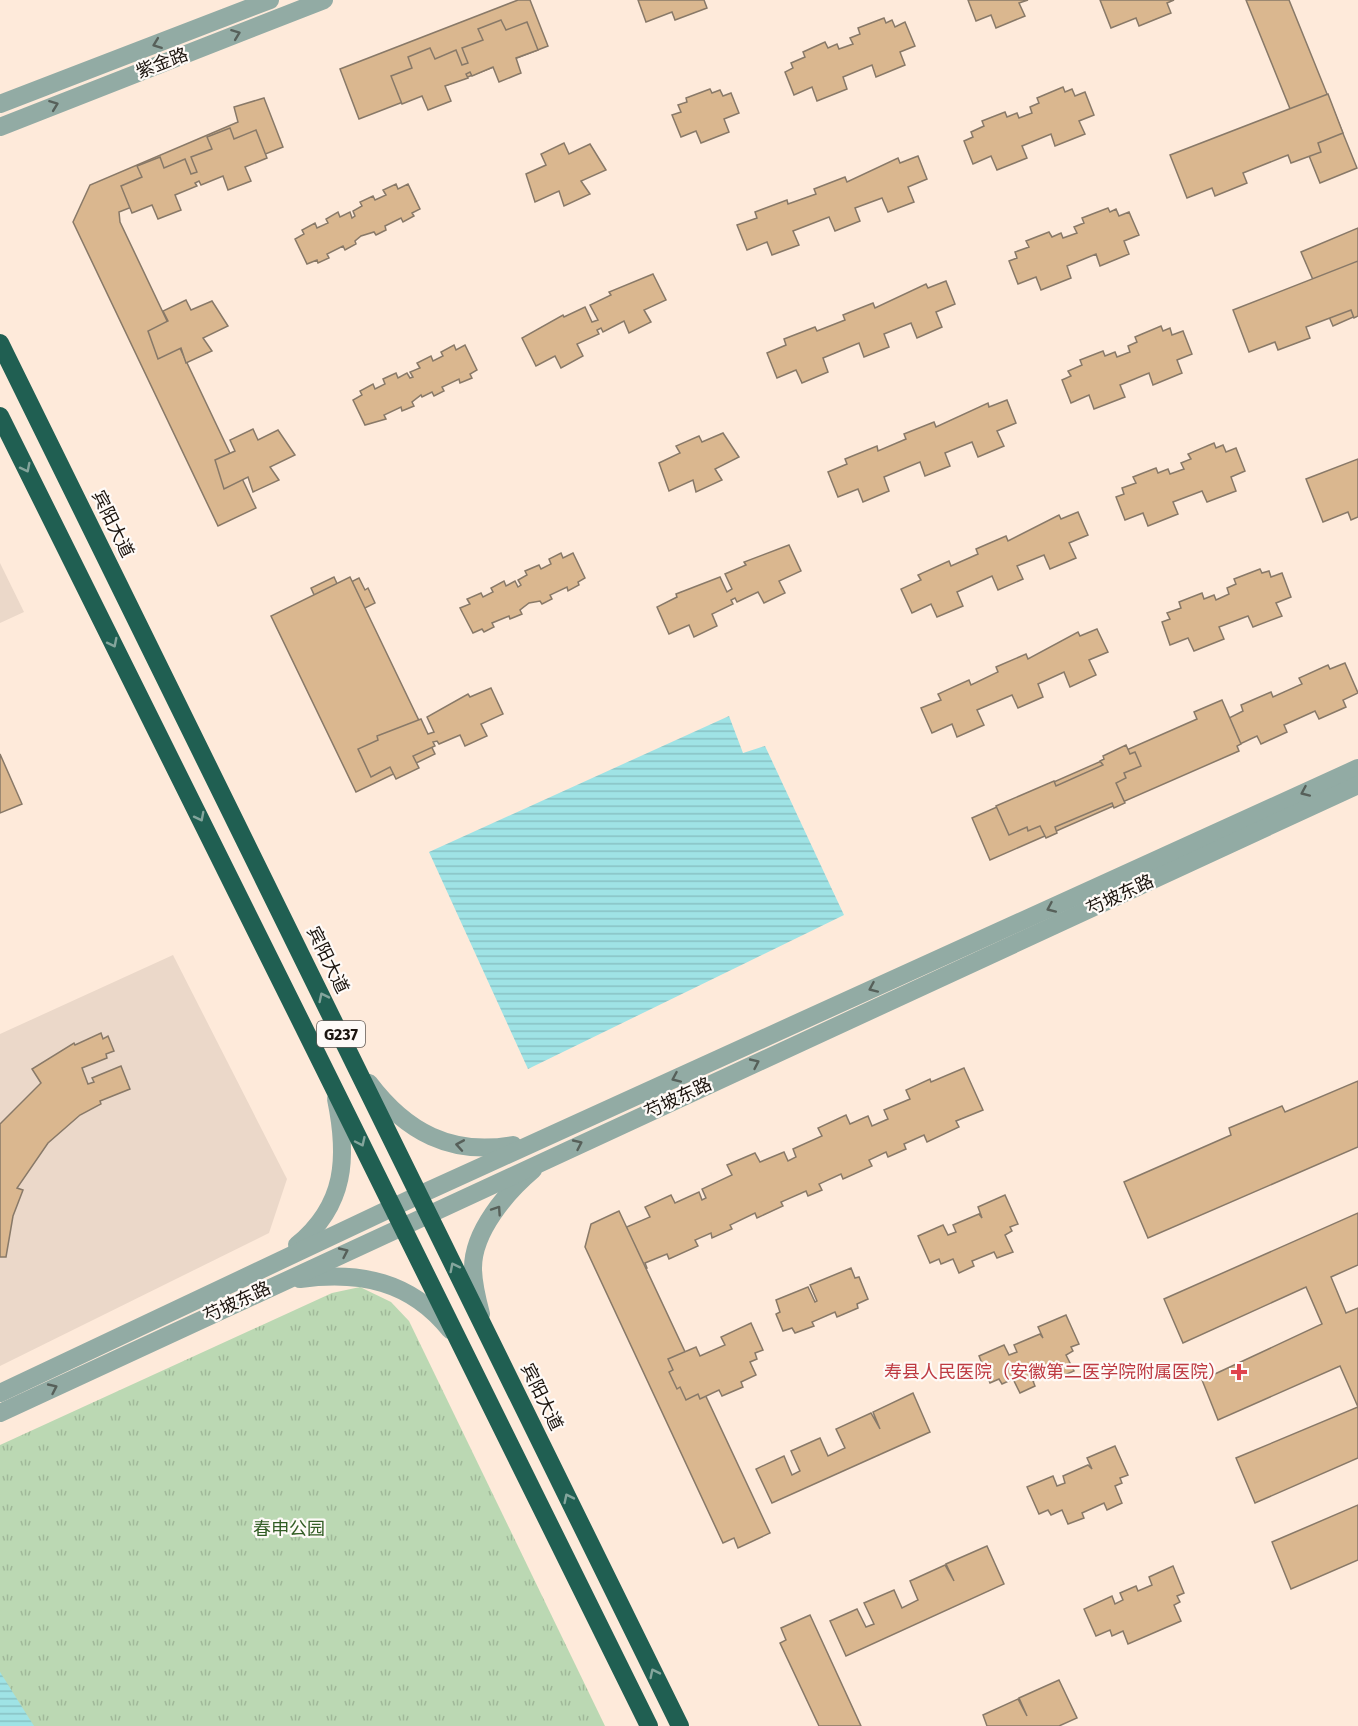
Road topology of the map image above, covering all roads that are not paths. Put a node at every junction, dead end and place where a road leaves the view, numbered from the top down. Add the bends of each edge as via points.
1 (270, 0) edge
2 (324, 0) edge
3 (0, 104) edge
4 (0, 127) edge
5 (0, 343) edge
6 (0, 416) edge
7 (1358, 768) edge
8 (1358, 785) edge
9 (361, 1073) junction
10 (333, 1083) junction
11 (539, 1140) junction
12 (548, 1158) junction
13 (419, 1195) junction
14 (392, 1207) junction
15 (427, 1214) junction
16 (400, 1226) junction
17 (273, 1263) junction
18 (281, 1282) junction
19 (483, 1325) junction
20 (458, 1341) junction
21 (0, 1393) edge
22 (0, 1413) edge
23 (649, 1726) edge
24 (680, 1726) edge

1 -> 3 street, 紫金路
4 -> 2 street, 紫金路
9 -> 5 highway, 宾阳大道 / G237
6 -> 10 highway, G237
7 -> 11 street, 芍坡东路
12 -> 8 street, 芍坡东路
11 -> 9 street via 491,1149 437,1141 407,1124
9 - 13 highway, 宾阳大道 / G237
10 -> 14 highway, G237
10 - 17 street via 344,1151 340,1185 312,1233
11 - 13 street, 芍坡东路
12 - 15 street, 芍坡东路
19 -> 12 street via 473,1266 481,1238 497,1209 519,1182
13 - 14 street, 芍坡东路
13 - 15 highway, 宾阳大道 / G237
14 - 16 highway, G237
14 - 17 street, 芍坡东路
15 - 16 street, 芍坡东路
19 -> 15 highway, 宾阳大道 / G237
18 -> 16 street, 芍坡东路
16 - 20 highway, G237
17 - 21 street, 芍坡东路
18 - 20 street via 324,1276 364,1278 392,1285 417,1297 437,1314
22 -> 18 street, 芍坡东路
24 -> 19 highway, 宾阳大道 / G237
20 - 23 highway, G237

